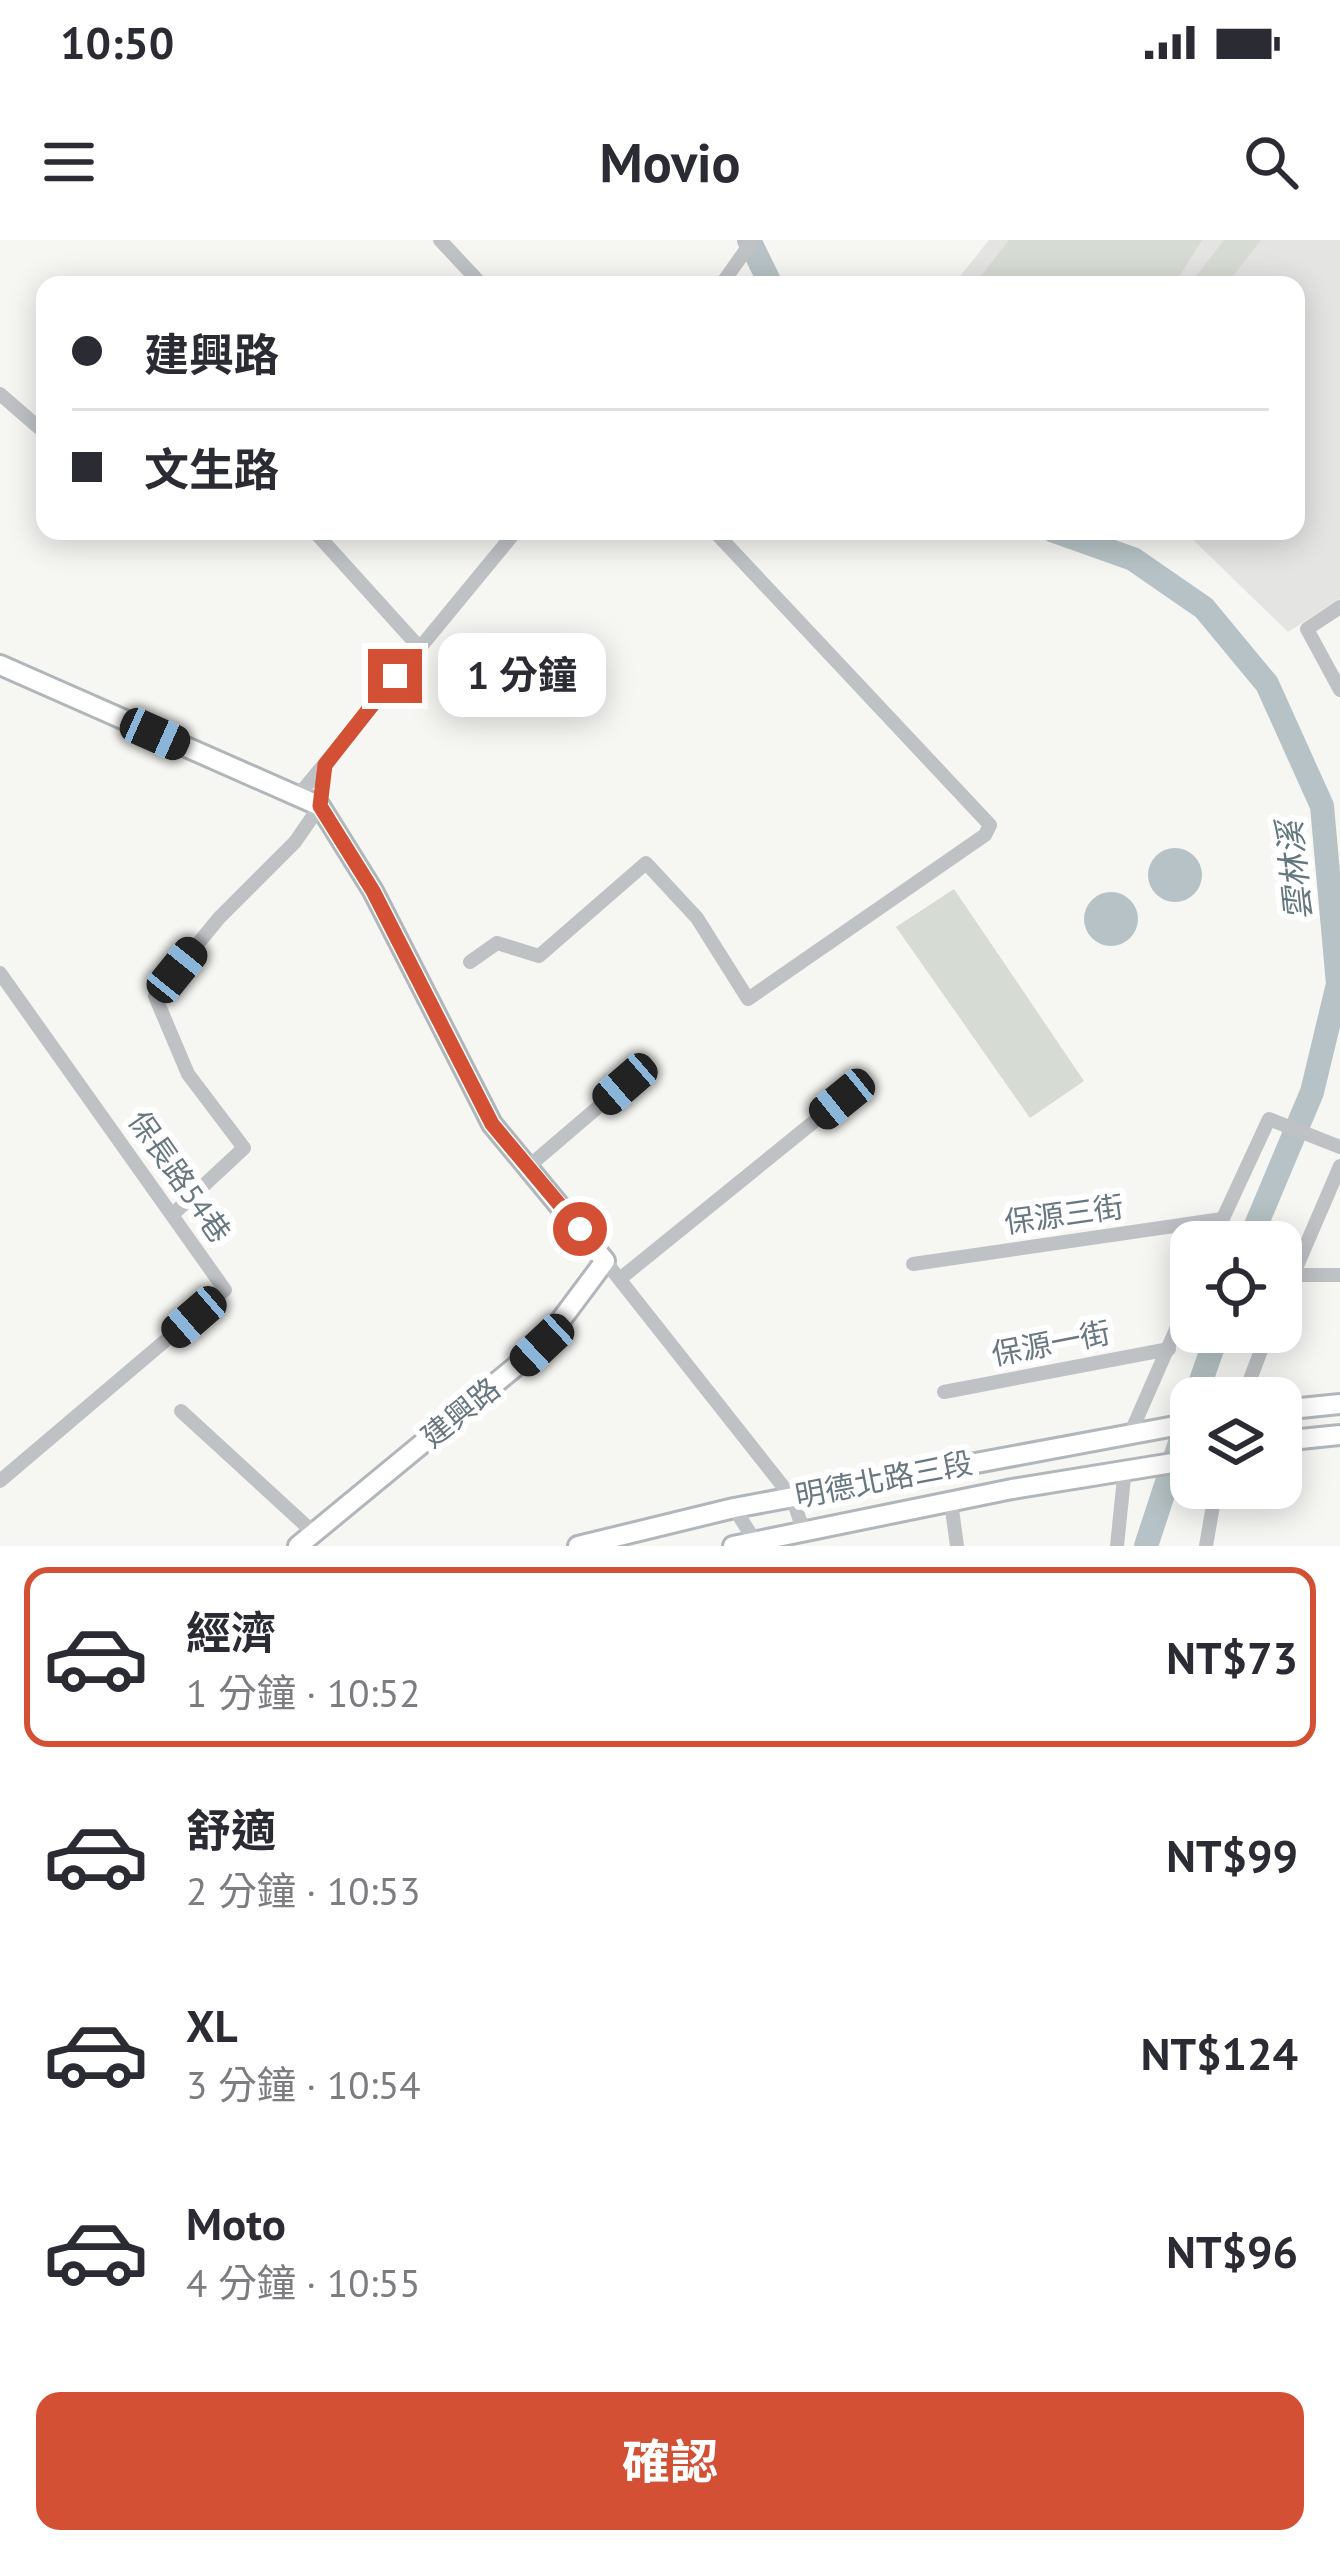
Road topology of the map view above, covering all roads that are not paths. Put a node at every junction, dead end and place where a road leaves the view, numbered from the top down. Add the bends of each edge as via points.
1 (440, 240) edge
2 (753, 240) edge
3 (474, 276) edge
4 (727, 276) edge
5 (0, 394) edge
6 (36, 426) edge
7 (322, 540) edge
8 (508, 540) edge
9 (722, 540) edge
10 (1340, 607) edge
11 (419, 647) junction
12 (0, 665) edge
13 (1340, 690) edge
14 (325, 765) junction
15 (298, 796) junction
16 (320, 806) junction
17 (470, 962) dead end
18 (0, 973) edge
19 (625, 1084) dead end
20 (842, 1099) dead end
21 (1340, 1148) edge
22 (1340, 1166) edge
23 (528, 1167) junction
24 (174, 1213) junction
25 (1222, 1220) joint
26 (1302, 1254) edge
27 (605, 1261) junction
28 (913, 1264) dead end
29 (1302, 1275) edge
30 (1340, 1275) edge
31 (621, 1278) junction
32 (1169, 1349) joint
33 (944, 1392) dead end
34 (1340, 1404) edge
35 (1302, 1408) edge
36 (181, 1411) dead end
37 (1170, 1426) edge
38 (1131, 1432) junction
39 (1340, 1435) edge
40 (1302, 1439) edge
41 (1170, 1463) edge
42 (1135, 1467) junction
43 (0, 1481) edge
44 (793, 1499) junction
45 (951, 1502) junction
46 (734, 1508) junction
47 (1212, 1509) edge
48 (803, 1530) junction
49 (306, 1540) edge
50 (757, 1543) edge
51 (578, 1546) edge
52 (733, 1546) edge
53 (957, 1546) edge
54 (1117, 1546) edge
55 (1206, 1546) edge

1 - 3 street
2 - 4 street
5 - 6 street
7 - 11 street
8 - 11 street
9 - 17 street via 990,825 985,836 748,999 697,918 646,863 539,956 497,944
10 - 13 street via 1307,629
11 - 14 street
12 - 15 street
14 - 15 street
14 - 16 street
15 - 16 street
16 - 23 street via 373,891 492,1124
16 - 24 street via 155,996 188,1074 244,1148
18 - 24 street, 保長路54巷
19 - 23 street
20 - 31 street
21 - 25 street via 1269,1120
22 - 26 street
23 - 27 street
24 - 43 street, 保長路54巷 via 225,1290
25 - 28 street, 保源三街
27 - 31 street
27 - 49 street, 建興路 via 542,1345
29 - 30 street
31 - 44 street
32 - 33 street, 保源一街
32 - 38 street
34 - 35 street
36 - 49 street
37 - 38 street, 明德北路三段
38 - 44 street, 明德北路三段
39 - 40 street
41 - 42 street, 明德北路三段
42 - 45 street, 明德北路三段
42 - 54 street
44 - 46 street, 明德北路三段
44 - 48 street
45 - 48 street, 明德北路三段
45 - 53 street
46 - 50 street
46 - 51 street, 明德北路三段
47 - 55 street
48 - 50 street, 明德北路三段
50 - 52 street, 明德北路三段

